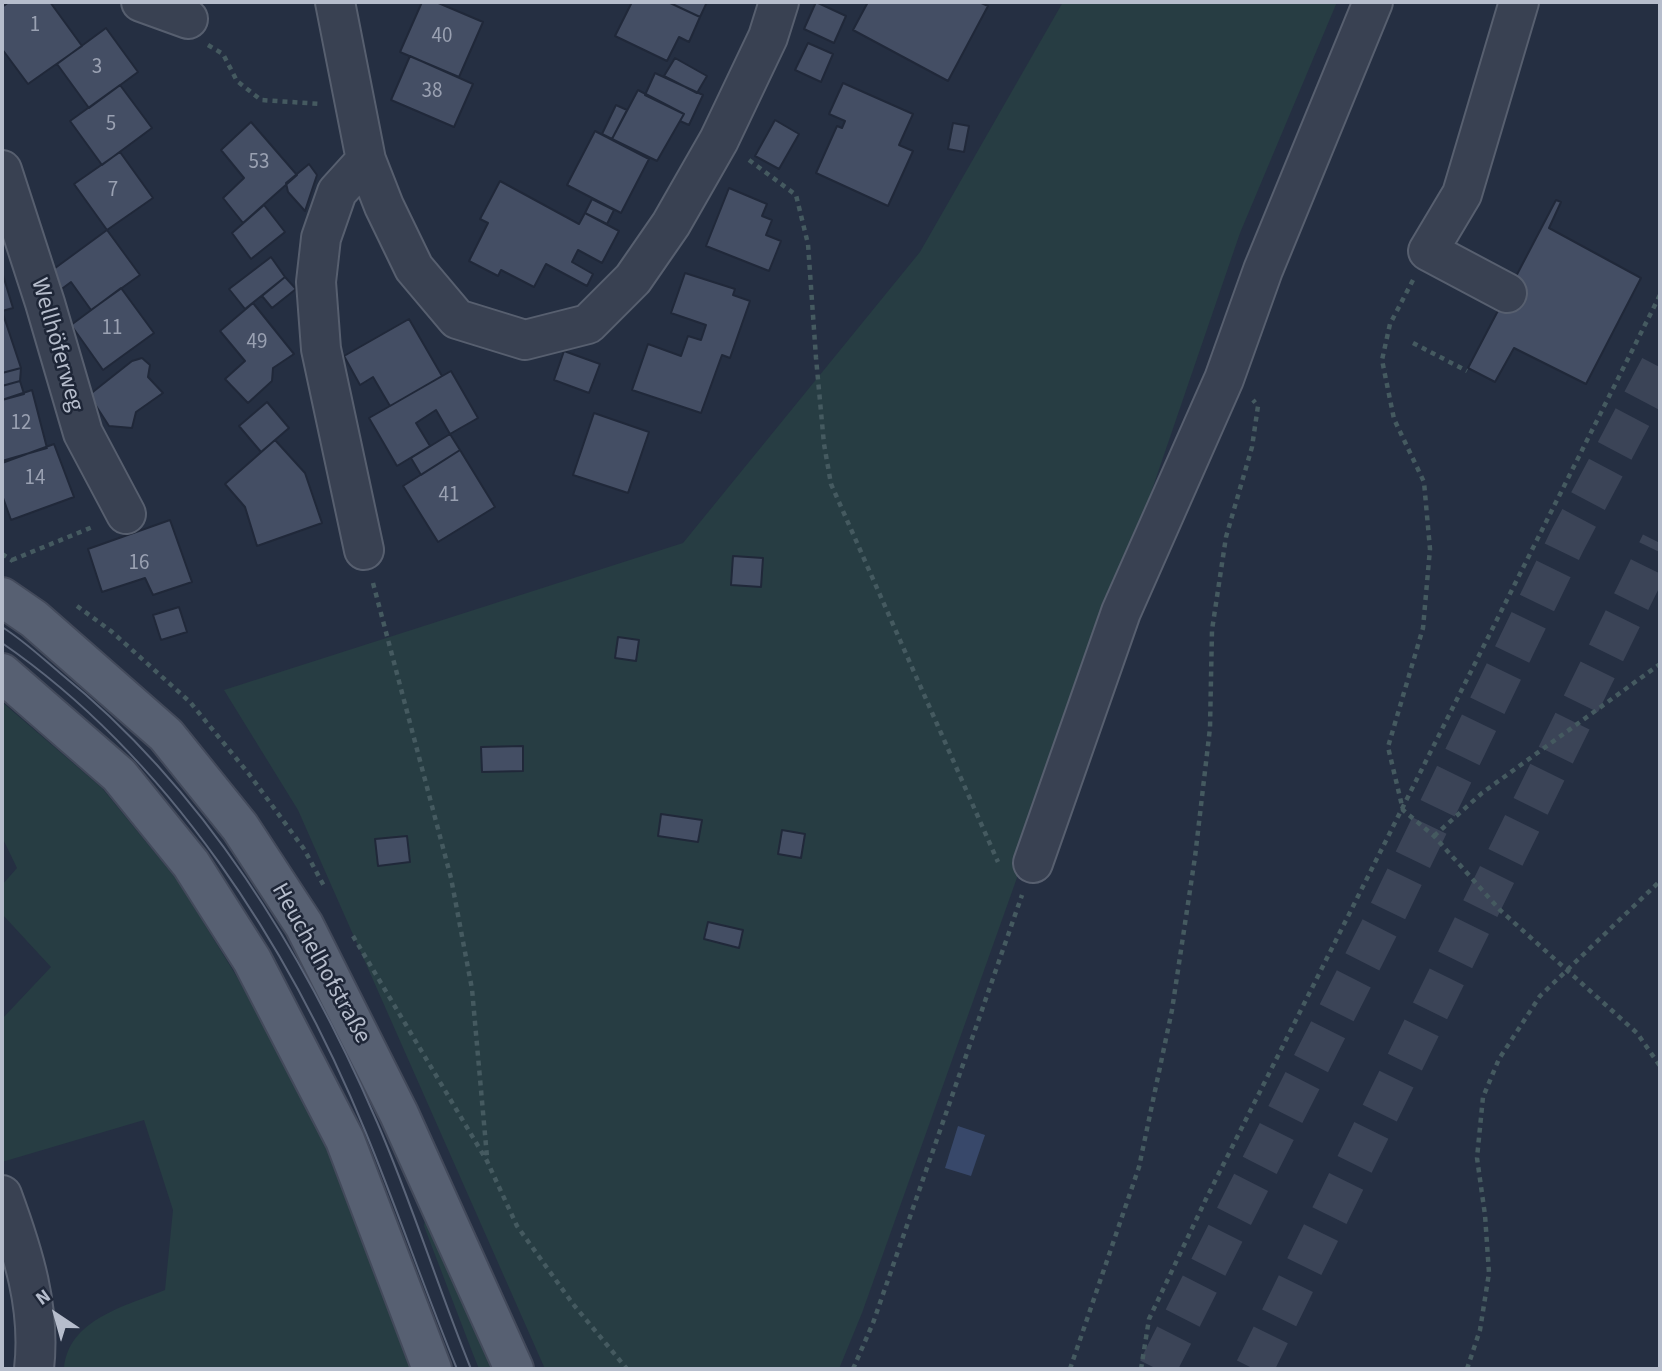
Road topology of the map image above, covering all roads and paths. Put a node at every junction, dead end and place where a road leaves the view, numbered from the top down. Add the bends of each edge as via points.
1 (141, 2) edge
2 (335, 2) edge
3 (779, 2) edge
4 (1373, 2) edge
5 (1519, 2) edge
6 (188, 19) joint
7 (356, 102) junction
8 (719, 140) junction
9 (366, 160) junction
10 (2, 170) edge
11 (1427, 251) junction
12 (1507, 293) dead end
13 (1660, 295) edge
14 (1413, 344) dead end
15 (1467, 371) dead end
16 (1224, 379) junction
17 (125, 514) joint
18 (364, 550) joint
19 (12, 561) dead end
20 (2, 597) edge
21 (1660, 664) edge
22 (2, 673) edge
23 (1403, 810) junction
24 (1434, 836) junction
25 (1033, 863) junction
26 (1660, 881) edge
27 (1566, 969) junction
28 (1660, 1066) edge
29 (2, 1195) edge
30 (34, 1369) edge
31 (432, 1369) edge
32 (514, 1369) edge
33 (627, 1369) edge
34 (853, 1369) edge
35 (1070, 1369) edge
36 (1141, 1369) edge
37 (1467, 1369) edge

1 - 6 street
2 - 7 street
3 - 8 street via 768,37
4 - 16 street
5 - 11 street via 1462,194
6 - 7 path via 197,38 223,54 237,80 261,100
7 - 9 street
8 - 9 street via 633,279 588,324 524,340 457,319 414,268
8 - 25 path via 796,195 808,244 831,484 996,862
9 - 18 street via 337,192 321,238 316,282 321,349
10 - 17 street, Wellhöferweg via 83,433
11 - 12 street
11 - 23 path via 1390,324 1382,360 1394,419 1424,482 1430,549 1423,628 1388,747
13 - 23 path
14 - 15 path
16 - 25 street via 1121,612
16 - 35 path via 1246,391 1258,406 1252,447 1226,537 1212,630 1210,728 1172,1010 1139,1167
17 - 19 path
18 - 33 path via 451,878 472,989 487,1161 517,1226
20 - 32 main road, Heuchelhofstraße via 34,619 166,735 240,827 304,925 399,1114
21 - 24 path via 1482,793
22 - 31 main road via 119,775 191,864 252,960 345,1140
23 - 24 path
23 - 36 path via 1149,1319
24 - 27 path via 1500,910
25 - 34 path
26 - 27 path
27 - 28 path via 1637,1033
27 - 37 path via 1539,996 1499,1059 1483,1097 1477,1158 1489,1273 1480,1330
29 - 30 street via 30,1281 37,1343

